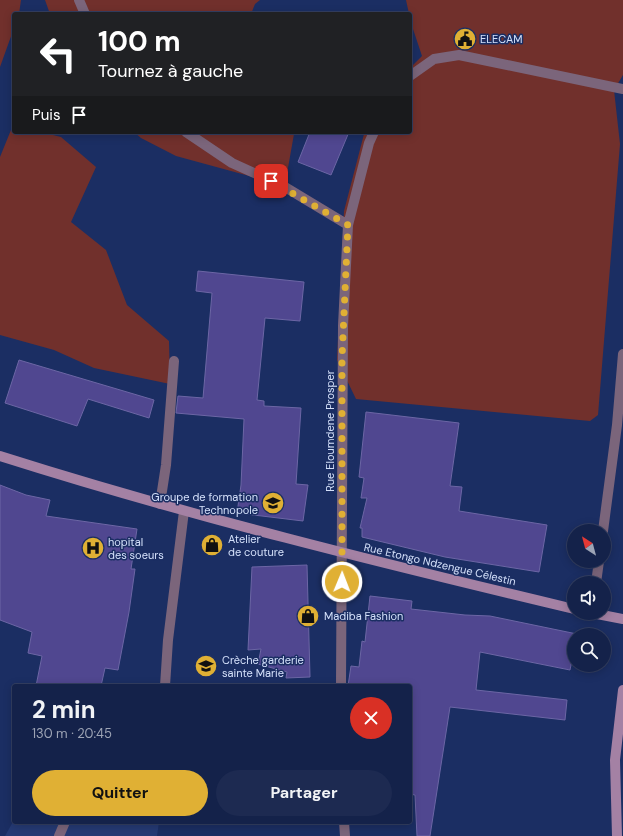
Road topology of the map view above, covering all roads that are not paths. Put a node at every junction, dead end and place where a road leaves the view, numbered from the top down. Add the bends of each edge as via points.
1 (80, 0) edge
2 (83, 12) edge
3 (412, 75) edge
4 (623, 89) edge
5 (189, 134) edge
6 (373, 134) edge
7 (348, 225) junction
8 (623, 354) edge
9 (174, 361) dead end
10 (0, 456) edge
11 (160, 504) junction
12 (184, 511) junction
13 (604, 524) edge
14 (342, 553) junction
15 (567, 607) edge
16 (611, 616) edge
17 (623, 618) edge
18 (165, 684) edge
19 (341, 684) edge
20 (623, 690) edge
21 (63, 824) edge
22 (344, 824) edge
23 (59, 836) edge
24 (345, 836) edge
25 (616, 836) edge

1 - 2 street
3 - 4 street via 434,59 459,55
5 - 7 street via 232,163 284,187
6 - 7 street, Rue Eloumdene Prosper
7 - 14 street, Rue Eloumdene Prosper via 342,358
8 - 13 street
9 - 11 street via 166,464
10 - 11 street, Rue Etongo Ndzengue Célestin
11 - 12 street, Rue Etongo Ndzengue Célestin
12 - 14 street, Rue Etongo Ndzengue Célestin
12 - 18 street
14 - 15 street, Rue Etongo Ndzengue Célestin
14 - 19 street, Rue Eloumdene Prosper
16 - 17 street
20 - 25 street via 615,760
21 - 23 street
22 - 24 street

